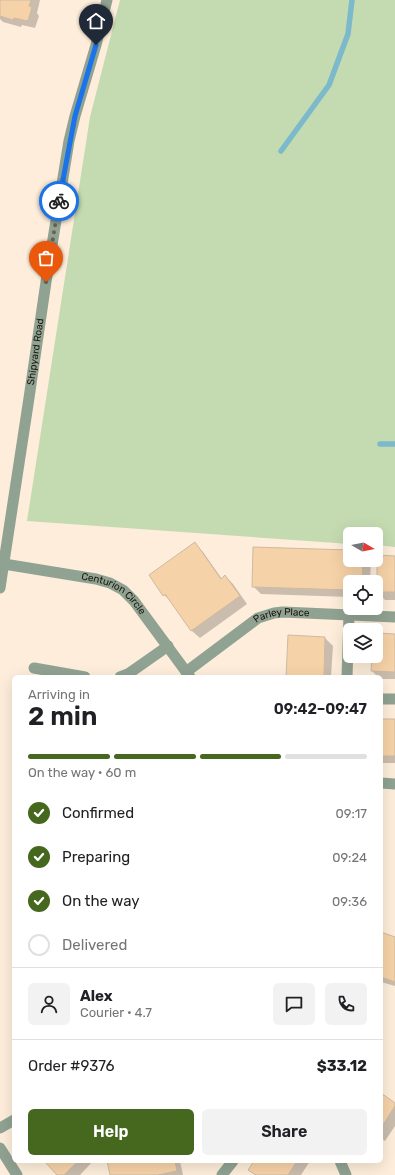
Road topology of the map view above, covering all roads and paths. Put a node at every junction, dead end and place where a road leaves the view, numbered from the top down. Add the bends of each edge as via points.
1 (107, 0) edge
2 (4, 564) junction
3 (0, 588) edge
4 (343, 615) edge
5 (349, 615) joint
6 (395, 617) edge
7 (168, 646) junction
8 (34, 668) dead end
9 (74, 675) edge
10 (125, 675) edge
11 (188, 675) edge
12 (347, 675) edge
13 (383, 699) edge
14 (395, 699) edge
15 (383, 783) edge
16 (395, 784) edge
17 (12, 1121) edge
18 (0, 1128) edge
19 (0, 1148) edge
20 (231, 1163) edge
21 (341, 1163) edge
22 (17, 1175) edge
23 (222, 1175) edge
24 (346, 1175) edge

1 - 2 street, Shipyard Road via 69,141
2 - 3 street, Shipyard Road
2 - 7 street, Centurion Circle via 110,583 134,600
4 - 11 street, Parley Place via 284,612 258,618
5 - 6 street, Parley Place
5 - 12 street
7 - 10 street
7 - 11 street, Centurion Circle
8 - 9 street
13 - 14 street
15 - 16 street
17 - 18 street
19 - 22 street
20 - 23 street
21 - 24 street

